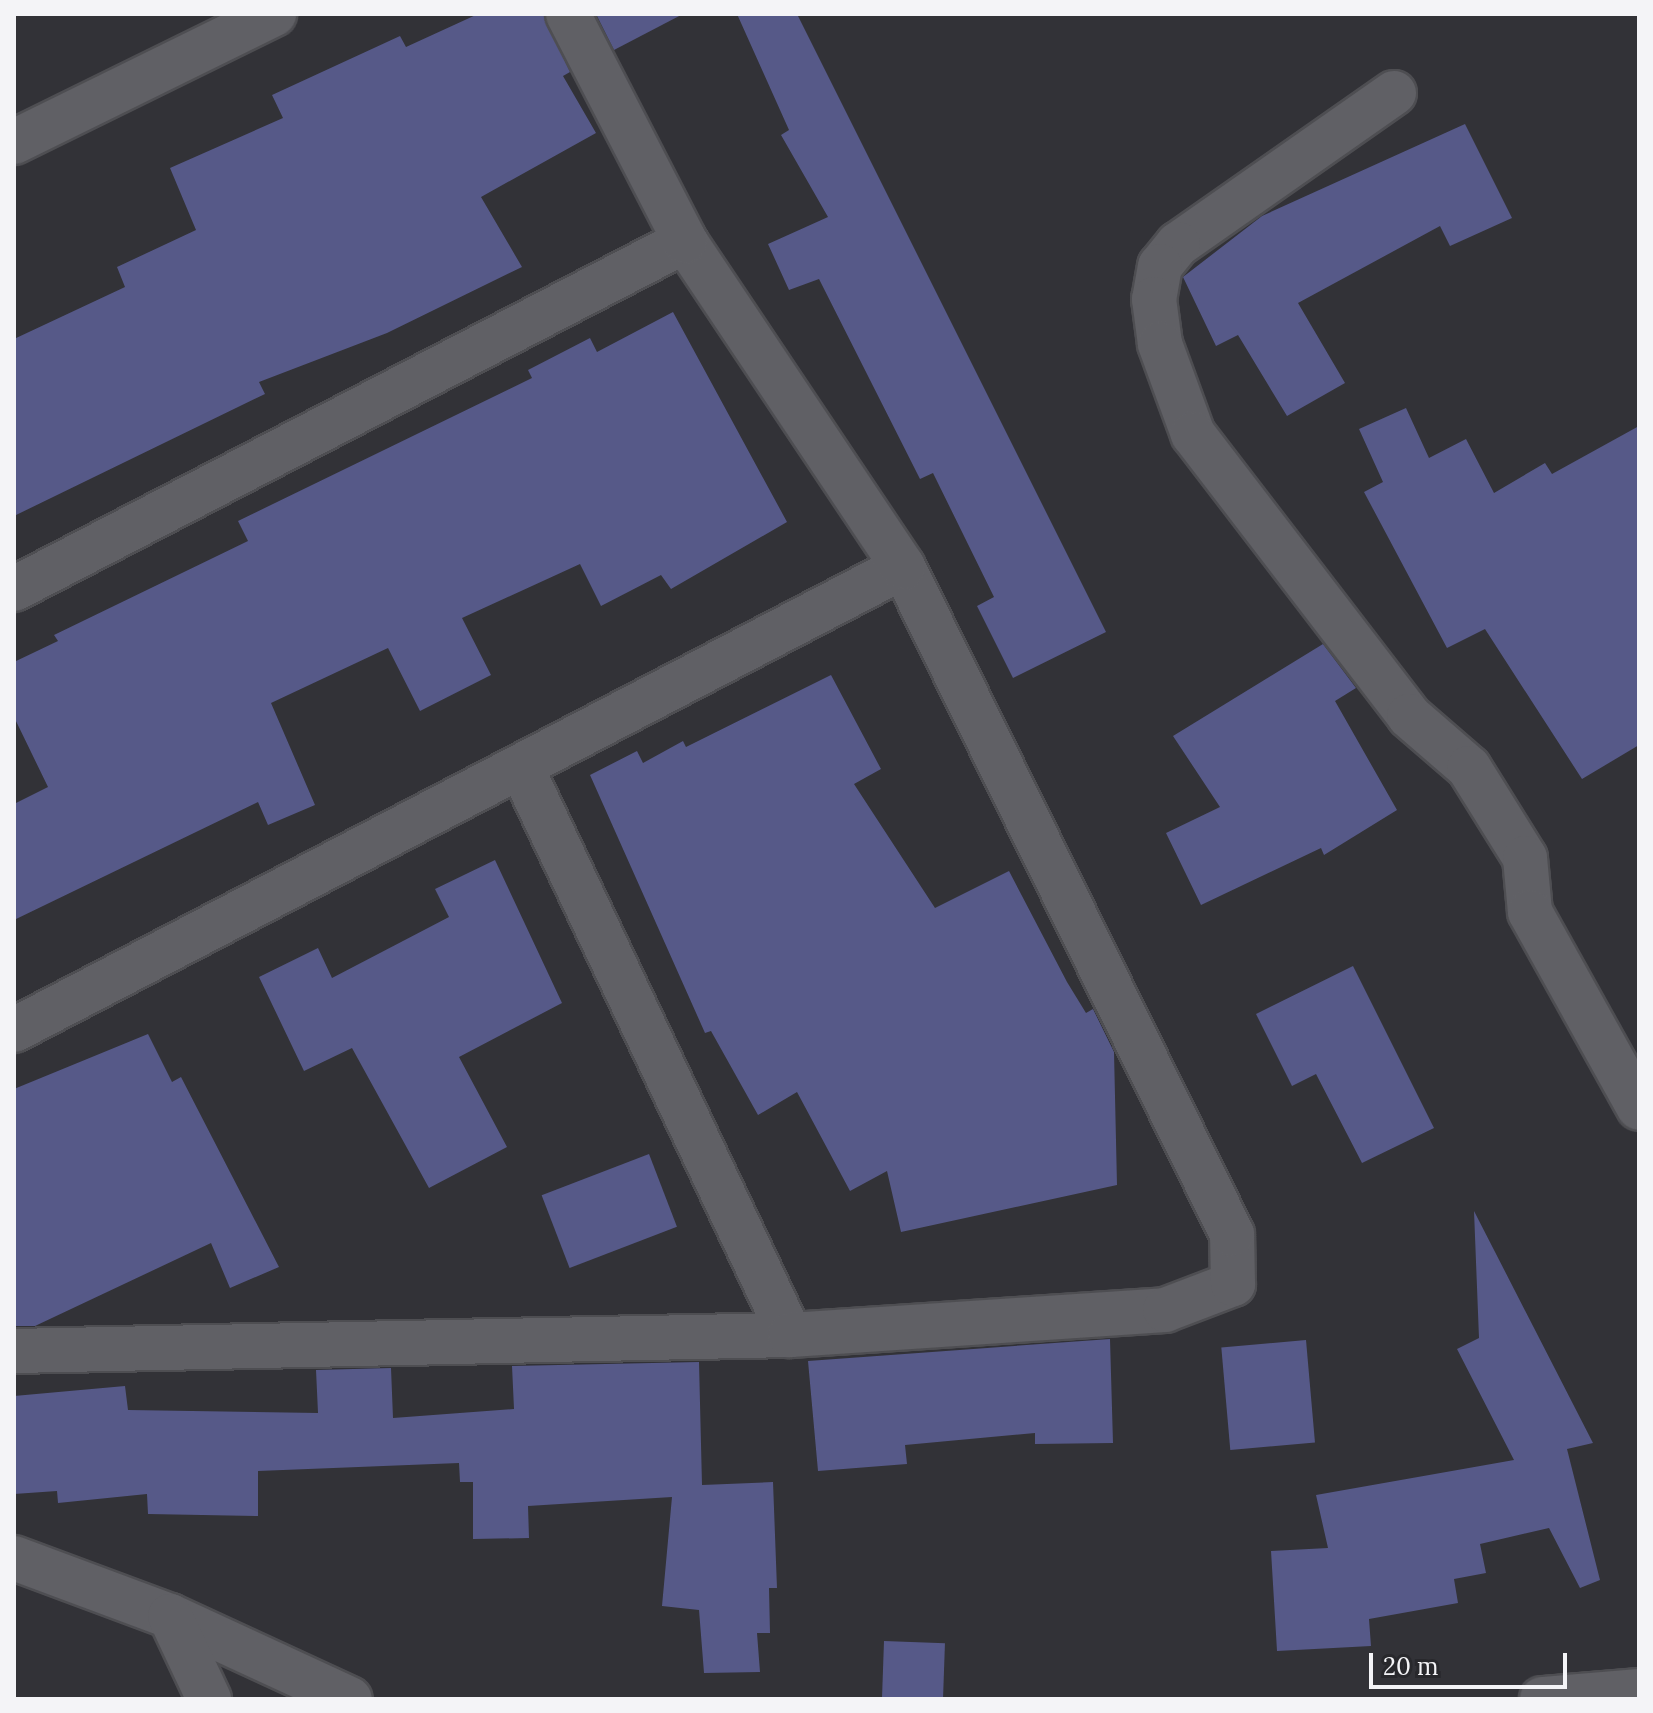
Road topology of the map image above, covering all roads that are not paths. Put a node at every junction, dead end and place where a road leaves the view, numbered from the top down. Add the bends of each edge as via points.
1 (274, 14) edge
2 (568, 14) edge
3 (1394, 93) dead end
4 (14, 142) edge
5 (685, 241) junction
6 (903, 567) junction
7 (14, 589) edge
8 (523, 771) junction
9 (14, 1030) edge
10 (1639, 1108) edge
11 (790, 1335) junction
12 (14, 1351) edge
13 (14, 1558) edge
14 (170, 1616) junction
15 (1639, 1691) edge
16 (209, 1699) edge
17 (350, 1699) edge
18 (1542, 1699) edge

1 - 4 street
2 - 5 street
3 - 10 street via 1178,244 1160,266 1154,299 1160,344 1193,434 1409,716 1469,768 1525,858 1530,912
5 - 6 street
5 - 7 street
6 - 8 street
6 - 11 street via 1232,1234 1233,1284 1165,1310
8 - 9 street
8 - 11 street
11 - 12 street
13 - 14 street
14 - 16 street
14 - 17 street
15 - 18 street

